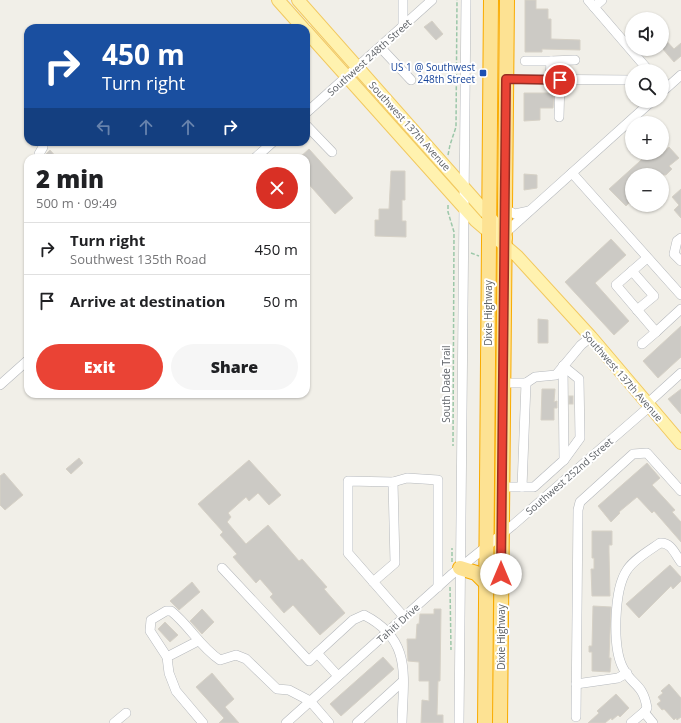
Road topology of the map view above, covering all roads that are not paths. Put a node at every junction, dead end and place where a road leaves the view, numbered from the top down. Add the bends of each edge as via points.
1 (278, 0) edge
2 (298, 0) edge
3 (403, 0) edge
4 (432, 0) edge
5 (466, 0) edge
6 (491, 0) edge
7 (506, 0) edge
8 (602, 0) edge
9 (591, 3) edge
10 (299, 24) edge
11 (403, 27) junction
12 (310, 36) edge
13 (380, 47) junction
14 (575, 60) dead end
15 (526, 61) dead end
16 (551, 61) junction
17 (643, 64) edge
18 (358, 68) junction
19 (681, 75) edge
20 (347, 78) junction
21 (506, 79) junction
22 (411, 80) dead end
23 (555, 80) junction
24 (625, 80) edge
25 (669, 84) edge
26 (644, 108) edge
27 (310, 110) edge
28 (559, 117) dead end
29 (310, 129) edge
30 (268, 146) edge
31 (43, 147) dead end
32 (332, 152) dead end
33 (39, 154) edge
34 (260, 154) edge
35 (572, 173) junction
36 (464, 188) junction
37 (464, 208) junction
38 (505, 209) junction
39 (529, 210) junction
40 (489, 216) junction
41 (489, 234) junction
42 (681, 238) edge
43 (504, 240) junction
44 (647, 258) junction
45 (681, 261) edge
46 (632, 271) junction
47 (488, 288) junction
48 (681, 295) edge
49 (681, 309) edge
50 (637, 310) junction
51 (656, 332) junction
52 (590, 337) junction
53 (642, 344) dead end
54 (24, 364) edge
55 (563, 366) junction
56 (681, 373) edge
57 (503, 383) junction
58 (526, 383) junction
59 (0, 385) edge
60 (649, 404) junction
61 (681, 443) edge
62 (564, 460) junction
63 (393, 482) junction
64 (502, 487) junction
65 (522, 487) junction
66 (681, 491) edge
67 (502, 534) junction
68 (486, 546) junction
69 (681, 562) edge
70 (456, 566) junction
71 (222, 568) dead end
72 (374, 582) junction
73 (486, 583) junction
74 (438, 587) junction
75 (404, 617) junction
76 (388, 631) junction
77 (198, 641) junction
78 (317, 653) junction
79 (167, 657) junction
80 (627, 673) junction
81 (338, 676) junction
82 (402, 682) junction
83 (576, 684) junction
84 (310, 701) junction
85 (644, 712) junction
86 (126, 713) dead end
87 (576, 717) dead end
88 (114, 723) edge
89 (203, 723) edge
90 (286, 723) edge
91 (329, 723) edge
92 (357, 723) edge
93 (402, 723) edge
94 (459, 723) edge
95 (484, 723) edge
96 (500, 723) edge
97 (631, 723) edge
98 (653, 723) edge

1 - 10 main road
2 - 18 main road, Southwest 137th Avenue
3 - 11 street
4 - 11 street, Southwest 248th Street
5 - 36 street
6 - 40 highway, Dixie Highway
7 - 21 highway, Dixie Highway
8 - 9 street
9 - 17 street
11 - 13 street, Southwest 248th Street
12 - 20 main road, Southwest 137th Avenue
13 - 18 street, Southwest 248th Street
13 - 22 street
14 - 16 street
15 - 16 street
16 - 23 street
18 - 20 street, Southwest 248th Street
18 - 36 main road, Southwest 137th Avenue
19 - 25 street
20 - 27 street, Southwest 248th Street
20 - 37 main road, Southwest 137th Avenue
21 - 23 street
21 - 38 highway, Dixie Highway
23 - 24 street
23 - 28 street
26 - 35 street
29 - 32 street
30 - 34 street
31 - 33 street
35 - 39 street
35 - 44 street
36 - 37 street
36 - 40 main road, Southwest 137th Avenue
37 - 41 main road, Southwest 137th Avenue
37 - 70 street
38 - 39 street via 516,214
38 - 43 highway, Dixie Highway
39 - 43 street
40 - 41 highway, Dixie Highway
40 - 43 main road, Southwest 137th Avenue
41 - 43 main road, Southwest 137th Avenue
41 - 47 highway, Dixie Highway
42 - 45 street via 677,241 674,254
43 - 52 main road, Southwest 137th Avenue
43 - 57 highway, Dixie Highway
44 - 46 street
44 - 48 street
46 - 50 street via 616,285
46 - 50 street via 654,296
47 - 57 highway via 496,312 496,376
47 - 68 highway, Dixie Highway
49 - 51 street
50 - 51 street
51 - 53 street
52 - 55 street
52 - 60 main road, Southwest 137th Avenue
54 - 59 street
55 - 58 street via 556,375 535,377
55 - 62 street
55 - 62 street via 579,379 580,423 580,438
56 - 60 street, Southwest 252nd Street
57 - 58 street
57 - 64 highway, Dixie Highway
58 - 65 street
60 - 61 main road, Southwest 137th Avenue
60 - 67 street, Southwest 252nd Street
62 - 65 street via 534,487
63 - 72 street via 395,563
63 - 72 street via 348,481 348,553
63 - 74 street via 407,478 438,480
64 - 65 street
64 - 67 highway, Dixie Highway
66 - 83 street via 647,453 641,452 633,454 580,502
67 - 68 street, Southwest 252nd Street
67 - 96 highway, Dixie Highway
68 - 70 street, Tahiti Drive
68 - 73 highway, Dixie Highway
69 - 80 street via 670,546 660,543 627,569 620,588 615,623 620,660
70 - 73 highway via 476,573
70 - 74 street, Tahiti Drive
70 - 94 street
71 - 78 street via 309,661
72 - 75 street
73 - 95 highway, Dixie Highway
74 - 75 street, Tahiti Drive
75 - 76 street, Tahiti Drive
76 - 78 street via 378,622 364,616 353,620
76 - 81 street, Tahiti Drive
76 - 82 street via 395,640 403,661
77 - 79 street
77 - 79 street via 171,611 158,615 151,620 150,631
77 - 84 street via 220,660 236,655 246,659 277,689 289,690
78 - 81 street
79 - 89 street via 169,673 176,691
80 - 83 street via 618,678
80 - 85 street via 642,690 647,708
81 - 84 street, Tahiti Drive
82 - 92 street
82 - 93 street
83 - 87 street
84 - 90 street
84 - 91 street
85 - 97 street
85 - 98 street
86 - 88 street

